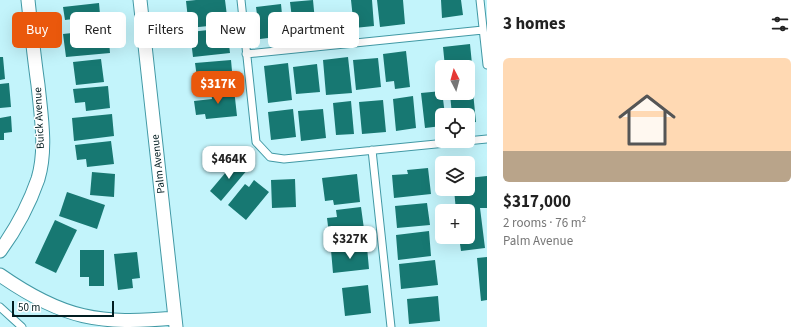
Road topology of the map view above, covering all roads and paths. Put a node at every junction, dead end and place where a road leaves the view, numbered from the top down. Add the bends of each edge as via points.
1 (28, 0) edge
2 (140, 0) edge
3 (241, 0) edge
4 (480, 0) edge
5 (483, 30) junction
6 (246, 54) junction
7 (487, 65) edge
8 (487, 139) edge
9 (372, 150) junction
10 (0, 251) edge
11 (0, 275) edge
12 (0, 307) edge
13 (175, 322) edge
14 (22, 327) edge
15 (391, 327) edge

1 - 10 street, Buick Avenue via 42,125 42,151 38,177 29,202 16,229
2 - 13 street, Palm Avenue
3 - 6 lane
4 - 5 lane
5 - 6 lane
5 - 7 lane
6 - 9 lane via 256,142 270,157 284,159
8 - 9 lane
9 - 15 lane
11 - 13 street via 45,304 75,314 114,321
12 - 14 lane

